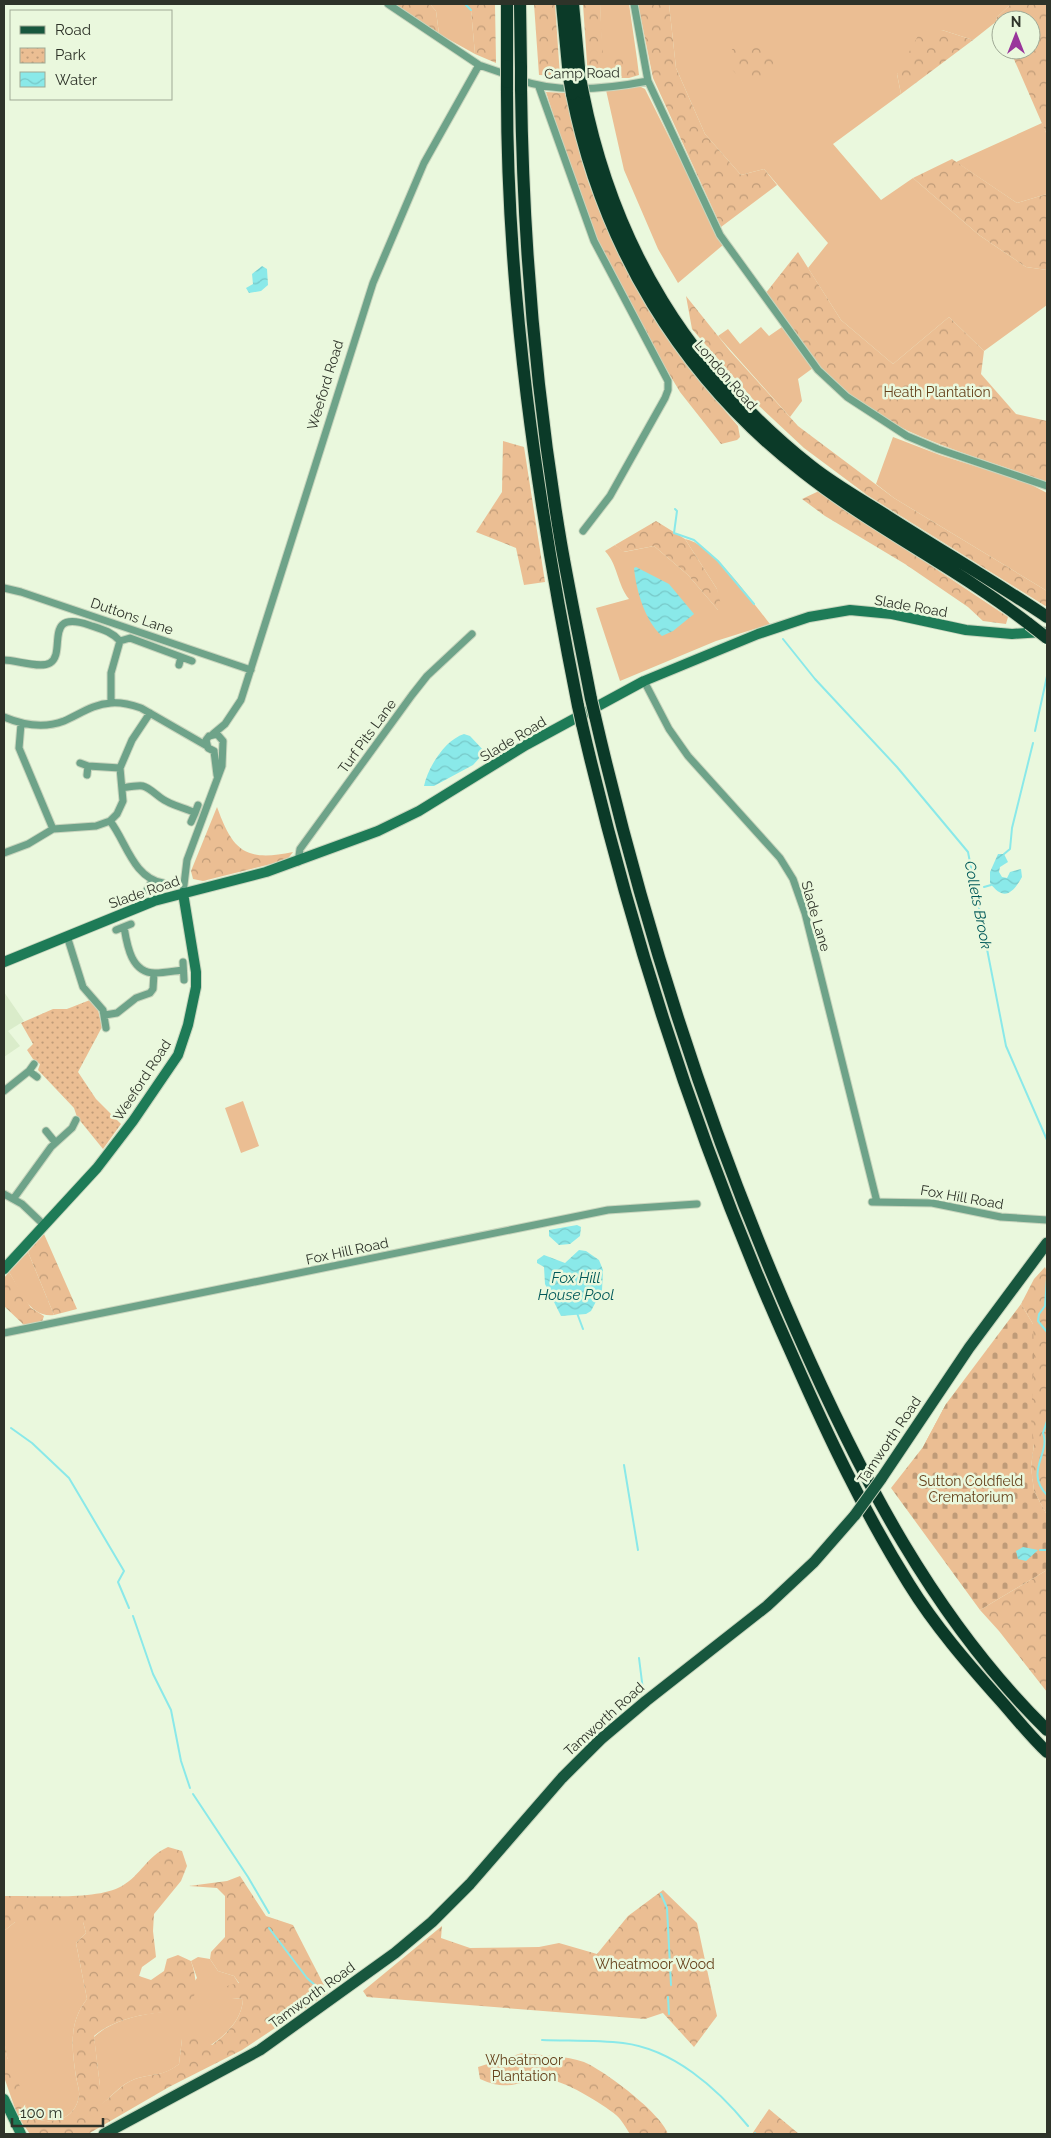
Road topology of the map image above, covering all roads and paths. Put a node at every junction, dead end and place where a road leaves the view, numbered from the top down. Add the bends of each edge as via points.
1 (388, 4) edge
2 (507, 4) edge
3 (520, 4) edge
4 (562, 4) edge
5 (573, 4) edge
6 (634, 4) edge
7 (479, 65) junction
8 (575, 78) junction
9 (648, 81) junction
10 (539, 87) junction
11 (578, 94) junction
12 (1047, 486) edge
13 (584, 532) dead end
14 (4, 588) edge
15 (1047, 617) edge
16 (1047, 632) edge
17 (472, 634) dead end
18 (1047, 638) edge
19 (120, 641) junction
20 (181, 657) junction
21 (4, 660) edge
22 (192, 661) dead end
23 (178, 665) dead end
24 (251, 670) junction
25 (644, 681) junction
26 (112, 703) junction
27 (150, 713) junction
28 (4, 717) edge
29 (21, 724) junction
30 (225, 724) junction
31 (190, 735) junction
32 (211, 735) junction
33 (222, 741) junction
34 (207, 746) junction
35 (214, 750) junction
36 (80, 763) dead end
37 (88, 766) junction
38 (120, 768) junction
39 (87, 775) dead end
40 (217, 778) junction
41 (122, 788) junction
42 (198, 805) dead end
43 (195, 812) junction
44 (110, 821) junction
45 (191, 822) dead end
46 (53, 829) junction
47 (4, 853) edge
48 (298, 862) junction
49 (152, 881) junction
50 (163, 882) dead end
51 (148, 890) dead end
52 (183, 893) junction
53 (116, 930) dead end
54 (67, 936) junction
55 (4, 962) edge
56 (183, 962) dead end
57 (183, 970) junction
58 (154, 974) junction
59 (184, 980) dead end
60 (105, 1015) junction
61 (106, 1028) dead end
62 (34, 1064) dead end
63 (29, 1071) junction
64 (37, 1077) dead end
65 (4, 1090) edge
66 (76, 1120) dead end
67 (46, 1130) dead end
68 (55, 1142) junction
69 (4, 1194) edge
70 (14, 1198) junction
71 (874, 1202) joint
72 (697, 1204) dead end
73 (1047, 1220) edge
74 (44, 1225) junction
75 (1047, 1243) edge
76 (4, 1269) edge
77 (4, 1333) edge
78 (1047, 1730) edge
79 (1047, 1752) edge
80 (4, 2099) edge
81 (22, 2134) edge
82 (104, 2134) edge

1 - 7 street, Camp Road
2 - 79 highway, bridge via 515,276 548,547 582,724 635,933 690,1101 760,1284 857,1492 910,1586 963,1658
3 - 78 highway, bridge via 528,281 544,418 561,543 591,699 638,892 701,1090 749,1220 815,1373 857,1460 922,1575 1000,1679
4 - 8 highway, London Road
5 - 8 highway, London Road
6 - 9 street
7 - 10 street, Camp Road
7 - 24 street, Weeford Road via 424,163 373,283
8 - 11 highway, London Road, bridge
9 - 10 street, Camp Road via 614,88
9 - 12 street via 720,235 818,370 847,397 907,436
10 - 13 street via 594,242 668,381 665,398 610,496
11 - 15 highway, London Road via 629,242 677,325 753,415 813,467
11 - 18 highway, London Road, bridge via 579,129 594,181 624,255 669,331 730,405 764,440 804,473 942,562
14 - 24 street, Duttons Lane
16 - 25 main road, Slade Road via 1012,634 966,630 892,614 850,610 832,612 758,634
17 - 48 street, Turf Pits Lane via 427,676 300,849
19 - 20 street via 130,638
19 - 21 street via 113,633 78,621 70,622 57,635 57,655 52,662 42,666
19 - 26 street via 111,673
20 - 22 street
20 - 23 street
24 - 30 street, Weeford Road via 241,700
25 - 48 main road, Slade Road via 526,745 419,811
25 - 71 street, Slade Lane via 669,729 688,756 780,858 793,879
26 - 27 street via 130,705
26 - 29 street via 88,708 64,721 48,725
27 - 31 street
27 - 38 street via 132,740
28 - 29 street
29 - 46 street via 19,748
30 - 32 street, Weeford Road
30 - 33 street, Weeford Road
31 - 32 street
31 - 34 street
32 - 33 street
32 - 34 street via 206,740
33 - 35 street
33 - 40 street, Weeford Road via 222,766
34 - 35 street
35 - 40 street, Weeford Road
36 - 37 street
37 - 38 street
37 - 39 street
38 - 41 street
40 - 52 street, Weeford Road via 187,860
41 - 43 street via 146,786 162,799
41 - 44 street via 122,806
42 - 43 street
43 - 45 street
44 - 46 street via 96,826
44 - 49 street via 128,854
46 - 47 street
48 - 52 main road, Slade Road
49 - 50 street
49 - 51 street
52 - 54 main road, Slade Road via 154,901
52 - 74 main road, Weeford Road via 196,987 178,1055 97,1168
53 - 58 street via 128,926 128,951 133,961
54 - 55 main road, Slade Road
54 - 60 street via 83,987
56 - 57 street
57 - 58 street
57 - 59 street
58 - 60 street via 150,994 136,998 117,1013
60 - 61 street
62 - 63 street
63 - 64 street
63 - 65 street
66 - 68 street via 72,1128
67 - 68 street
68 - 70 street
69 - 70 street
70 - 74 street
71 - 73 street, Fox Hill Road via 932,1203 1002,1217
72 - 77 street, Fox Hill Road via 608,1210
74 - 76 main road, Weeford Road
75 - 82 main road, Tamworth Road, bridge via 969,1348 855,1515 814,1562 767,1606 601,1739 562,1778 470,1884 395,1953 260,2050
80 - 81 main road

